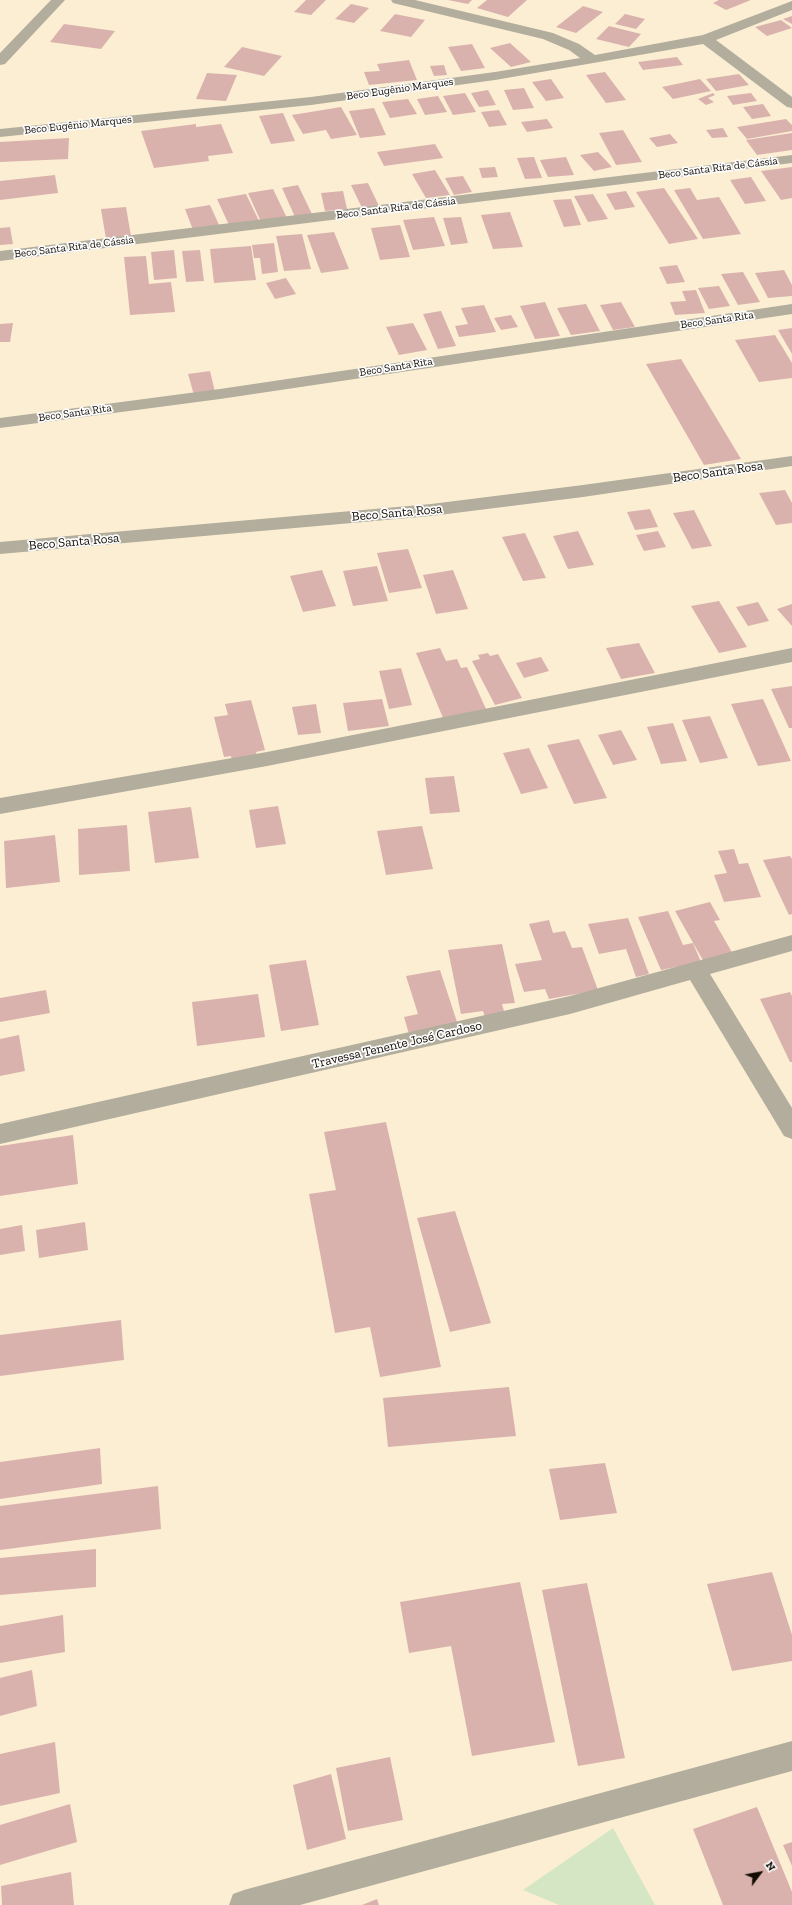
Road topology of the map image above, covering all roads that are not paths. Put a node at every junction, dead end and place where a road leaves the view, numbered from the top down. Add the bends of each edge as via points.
1 (58, 0) edge
2 (398, 0) edge
3 (792, 5) edge
4 (706, 39) junction
5 (592, 60) junction
6 (0, 61) edge
7 (792, 104) edge
8 (0, 133) edge
9 (792, 159) edge
10 (0, 256) edge
11 (792, 309) edge
12 (0, 424) edge
13 (792, 461) edge
14 (0, 548) edge
15 (792, 655) edge
16 (0, 806) edge
17 (792, 944) edge
18 (696, 970) junction
19 (792, 1129) edge
20 (0, 1134) edge
21 (792, 1756) edge
22 (244, 1905) edge

1 - 6 street
2 - 5 street via 548,36 574,47
3 - 4 street, Beco Eugênio Marques
4 - 5 street, Beco Eugênio Marques
4 - 7 street
5 - 8 street, Beco Eugênio Marques via 311,101
9 - 10 street, Beco Santa Rita de Cássia
11 - 12 street, Beco Santa Rita
13 - 14 street, Beco Santa Rosa via 431,510
15 - 16 street via 267,759
17 - 18 street, Travessa Tenente José Cardoso
18 - 19 street
18 - 20 street, Travessa Tenente José Cardoso via 563,1006
21 - 22 street

